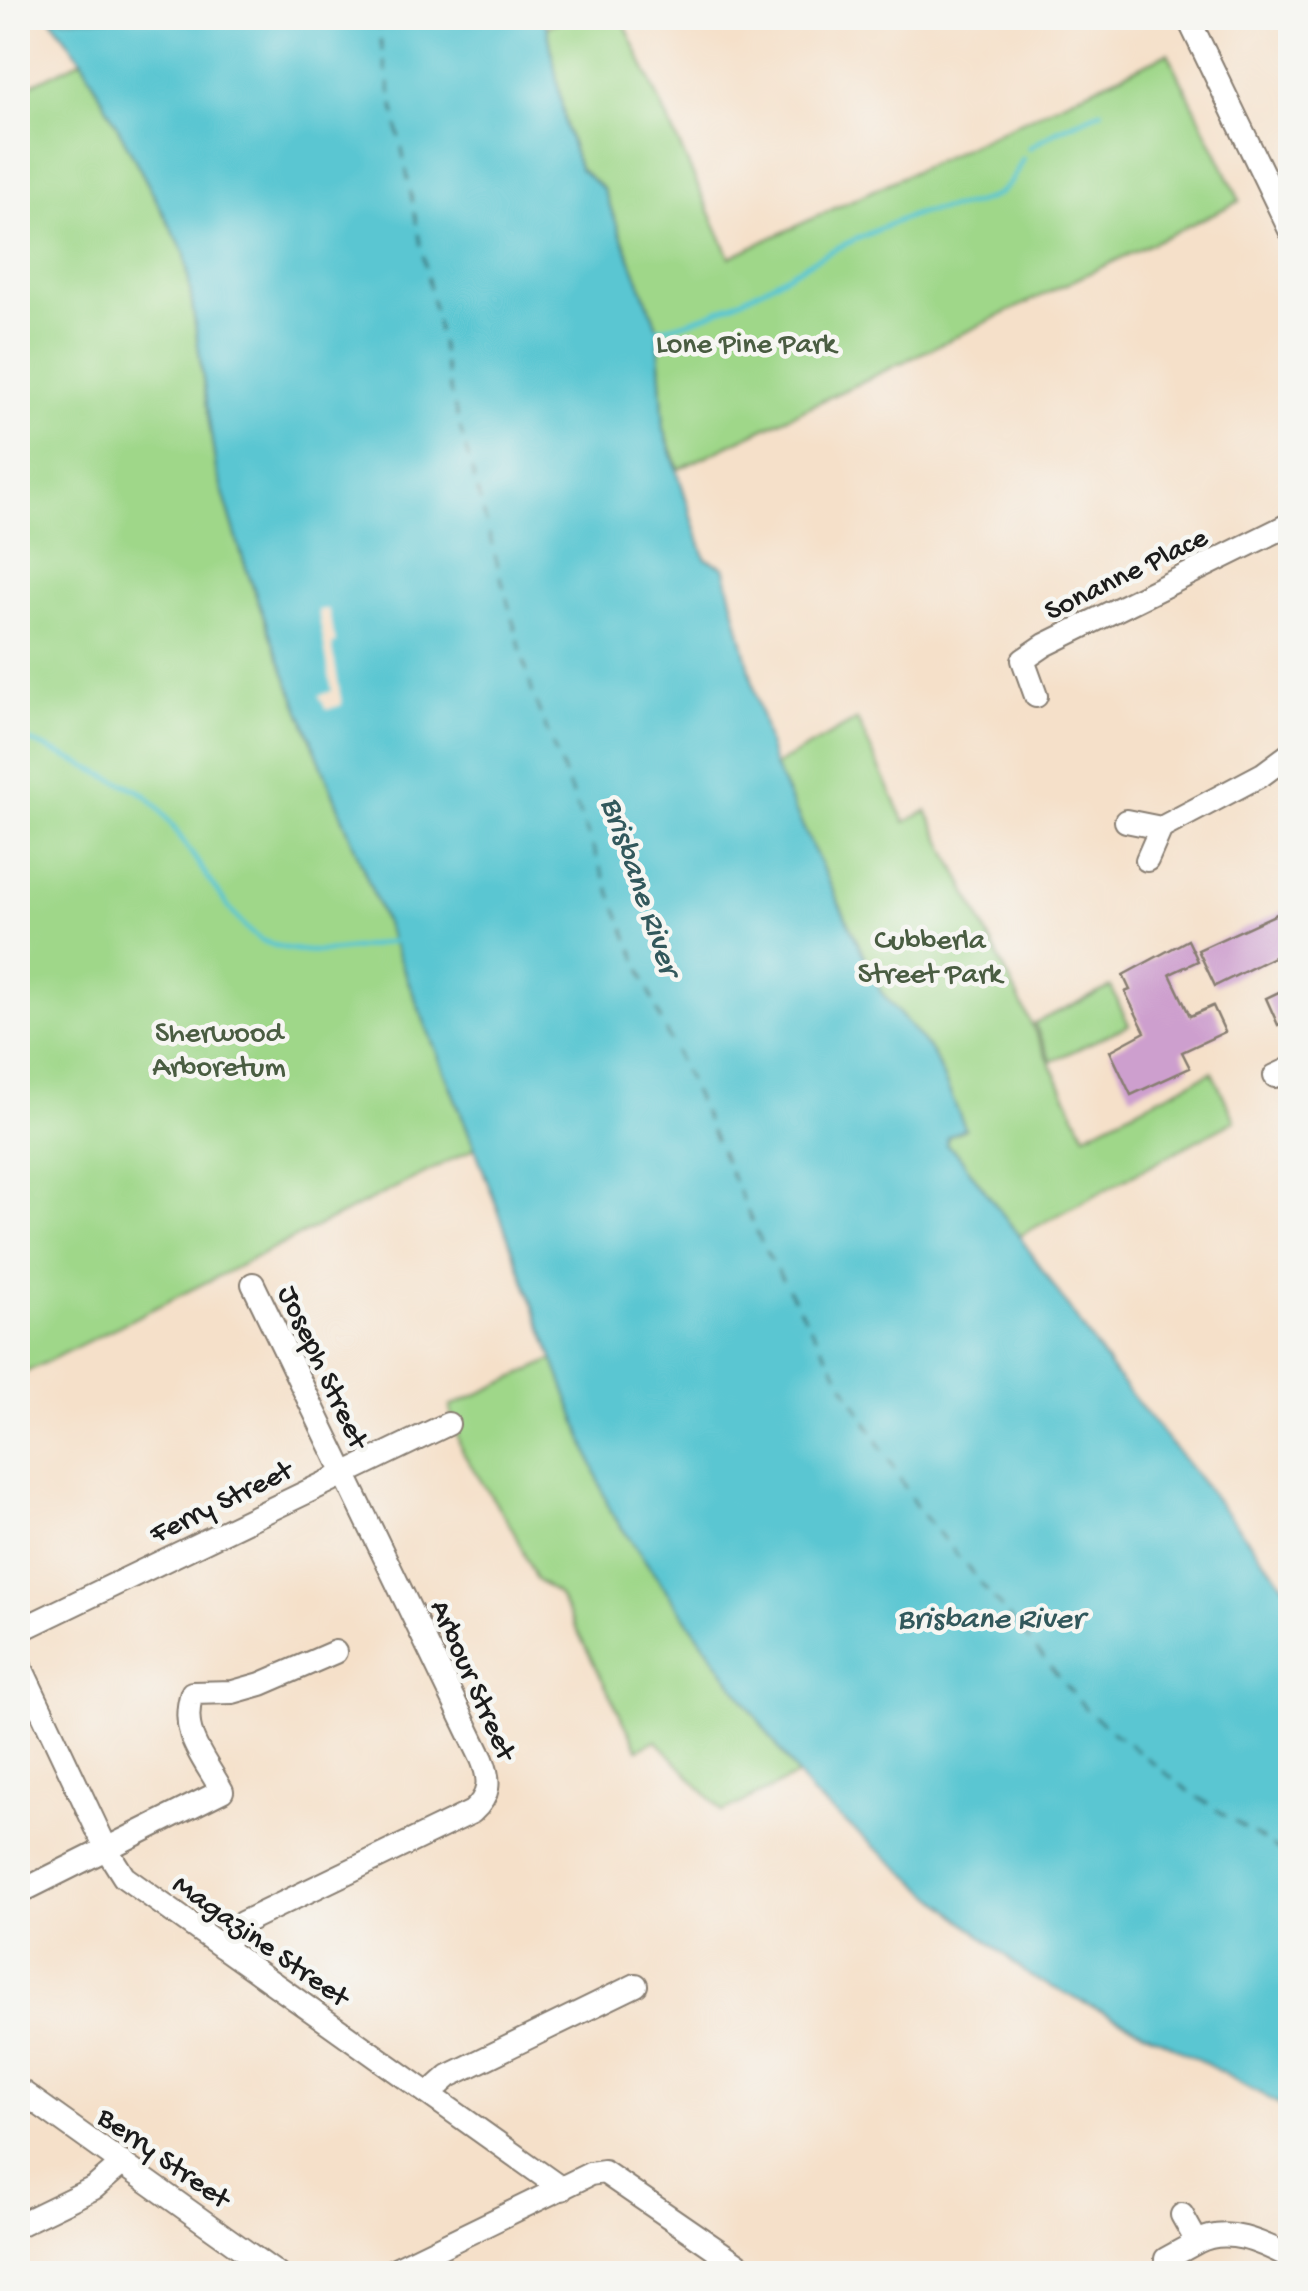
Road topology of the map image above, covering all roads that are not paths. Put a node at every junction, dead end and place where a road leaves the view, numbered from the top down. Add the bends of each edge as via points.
1 (1188, 18) edge
2 (1290, 230) edge
3 (1290, 524) edge
4 (1036, 696) dead end
5 (1290, 754) edge
6 (1126, 821) dead end
7 (1161, 828) junction
8 (1147, 860) dead end
9 (253, 1284) dead end
10 (448, 1424) dead end
11 (344, 1474) junction
12 (18, 1631) edge
13 (335, 1652) dead end
14 (18, 1660) edge
15 (106, 1850) junction
16 (18, 1893) edge
17 (222, 1946) junction
18 (636, 1985) dead end
19 (18, 2089) edge
20 (429, 2094) junction
21 (123, 2163) junction
22 (562, 2188) junction
23 (1182, 2214) dead end
24 (18, 2225) edge
25 (1196, 2242) junction
26 (1290, 2256) edge
27 (1166, 2259) dead end
28 (277, 2274) edge
29 (385, 2274) edge
30 (752, 2274) edge

1 - 2 street
3 - 4 street, Sonanne Place via 1034,652 1023,660
5 - 7 street
6 - 7 street
7 - 8 street
9 - 11 street, Joseph Street
10 - 11 street, Ferry Street
11 - 12 street, Ferry Street
11 - 17 street, Arbour Street via 482,1759 488,1788 472,1812 242,1923
13 - 15 street via 261,1684 192,1693 185,1713 191,1738 222,1791
14 - 15 street, Magazine Street
15 - 16 street
15 - 17 street, Magazine Street via 124,1877
17 - 20 street, Magazine Street
18 - 20 street via 449,2076
19 - 21 street, Berry Street
20 - 22 street, Magazine Street
21 - 24 street via 94,2188
21 - 28 street, Berry Street
22 - 29 street
22 - 30 street via 609,2173
23 - 25 street
25 - 26 street via 1223,2233
25 - 27 street

